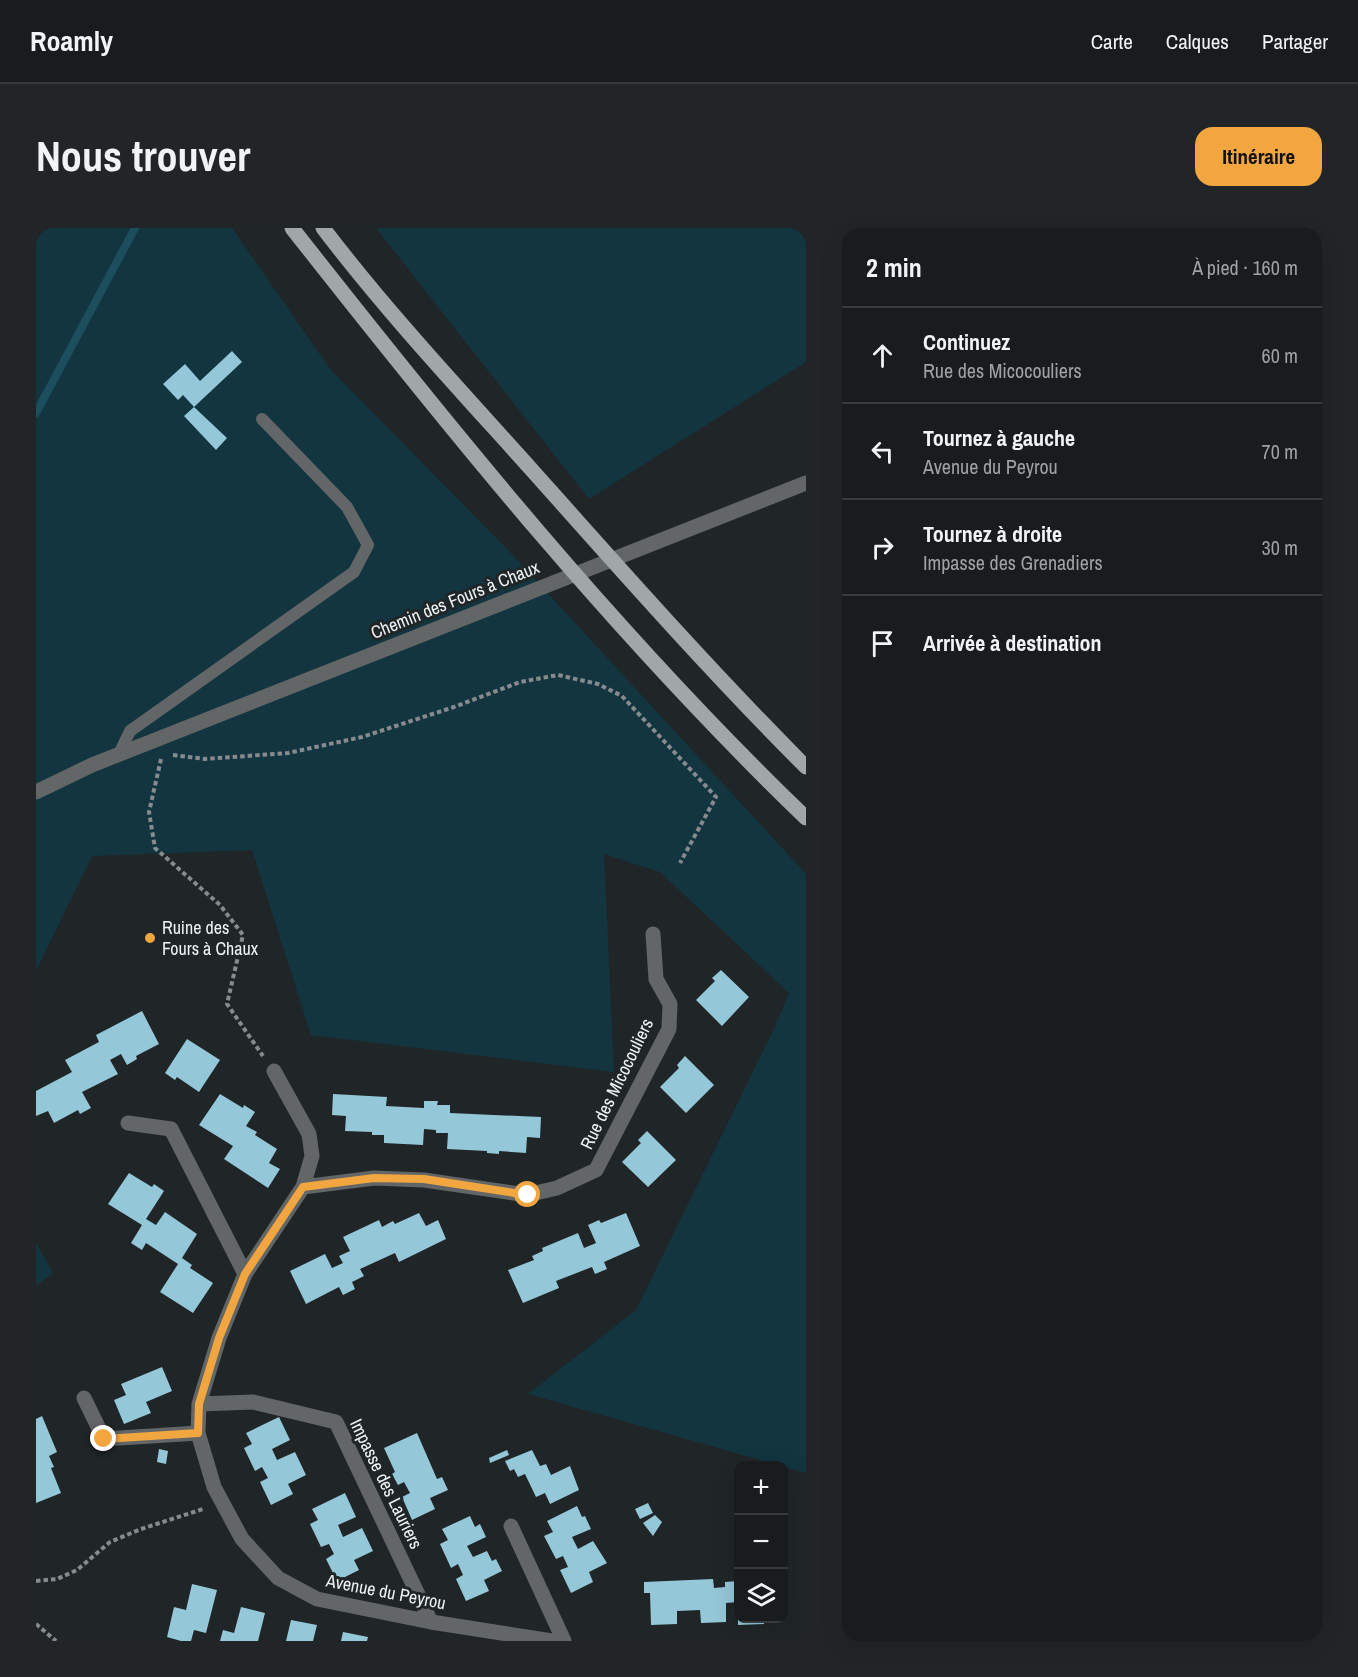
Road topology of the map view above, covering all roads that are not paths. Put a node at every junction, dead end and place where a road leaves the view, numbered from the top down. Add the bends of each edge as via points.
1 (292, 228) edge
2 (322, 228) edge
3 (262, 419) dead end
4 (806, 483) edge
5 (119, 754) junction
6 (806, 767) edge
7 (36, 792) edge
8 (806, 818) edge
9 (653, 934) dead end
10 (274, 1071) road end
11 (128, 1123) dead end
12 (303, 1187) junction
13 (245, 1274) junction
14 (84, 1398) dead end
15 (199, 1404) junction
16 (198, 1433) junction
17 (511, 1526) dead end
18 (431, 1622) junction
19 (552, 1641) edge
20 (564, 1641) edge

1 - 8 main road via 513,503 632,637
2 - 6 main road via 424,350 631,581
3 - 5 lane via 347,507 368,545 354,572 130,731
4 - 5 street, Chemin des Fours à Chaux
5 - 7 street, Chemin des Fours à Chaux
9 - 12 street, Rue des Micocouliers via 656,979 670,1004 669,1029 596,1170 557,1188 528,1195 424,1179 374,1178
10 - 12 street, Avenue du Peyrou via 309,1134 312,1156
11 - 13 street via 171,1129
12 - 13 street, Avenue du Peyrou
13 - 15 street, Avenue du Peyrou via 219,1338
14 - 16 street via 104,1439
15 - 16 street, Avenue du Peyrou
15 - 18 street, Impasse des Lauriers via 253,1402 336,1422
16 - 18 street, Avenue du Peyrou via 213,1487 242,1539 279,1578 316,1599
17 - 20 street
18 - 19 street, Avenue du Peyrou

